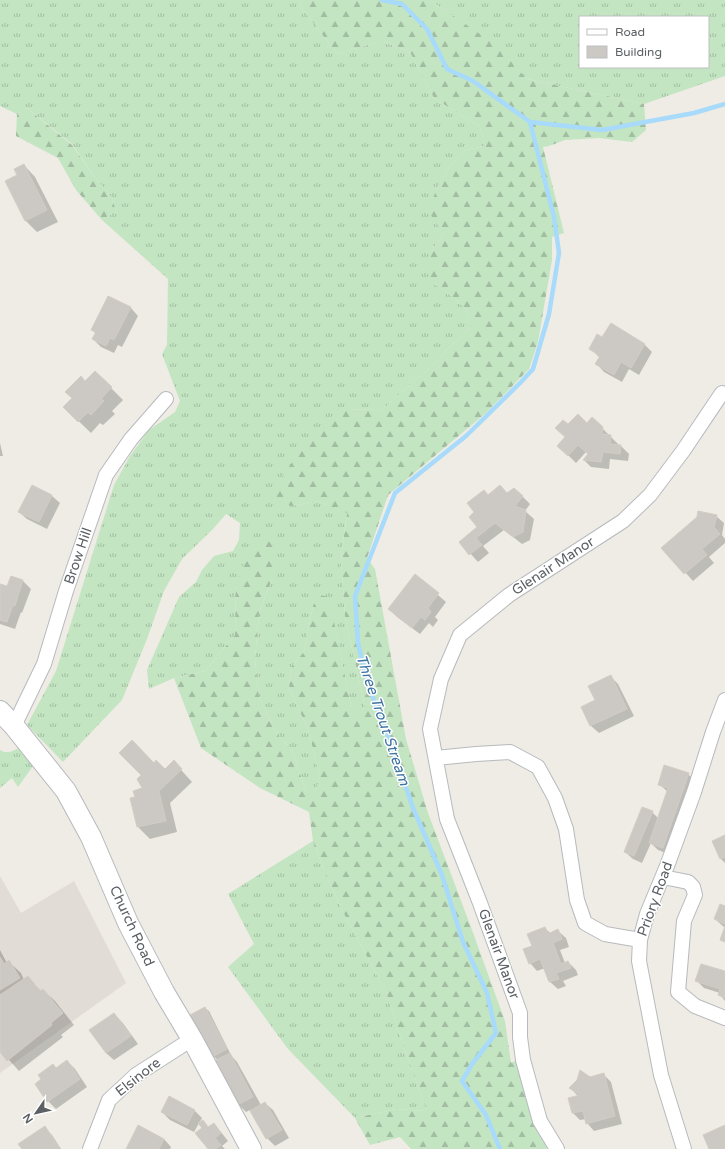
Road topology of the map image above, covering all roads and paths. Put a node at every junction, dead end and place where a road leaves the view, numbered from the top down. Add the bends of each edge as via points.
1 (722, 393) dead end
2 (166, 399) dead end
3 (725, 700) edge
4 (0, 711) edge
5 (14, 726) junction
6 (436, 758) junction
7 (663, 877) junction
8 (640, 940) junction
9 (725, 1018) edge
10 (192, 1039) junction
11 (90, 1149) edge
12 (251, 1149) edge
13 (557, 1149) edge
14 (684, 1149) edge

1 - 6 street, Glenair Manor via 650,495 623,521 509,595 460,635 442,679 430,729
2 - 5 street, Brow Hill via 130,439 106,475 44,664
3 - 7 street, Priory Road
4 - 5 main road, Church Road
5 - 10 main road, Church Road via 66,791 91,837 128,923
6 - 8 street via 510,752 538,768 555,798 566,829 577,900 585,923 605,934
6 - 13 street, Glenair Manor via 448,819 520,1013 523,1060 540,1121
7 - 8 street, Priory Road via 647,914
7 - 9 street via 688,882 693,887 695,895 684,921 678,992 695,1006
8 - 14 street, Priory Road via 639,961 661,1075
10 - 11 street, Elsinore via 136,1075 109,1100
10 - 12 main road, Church Road

